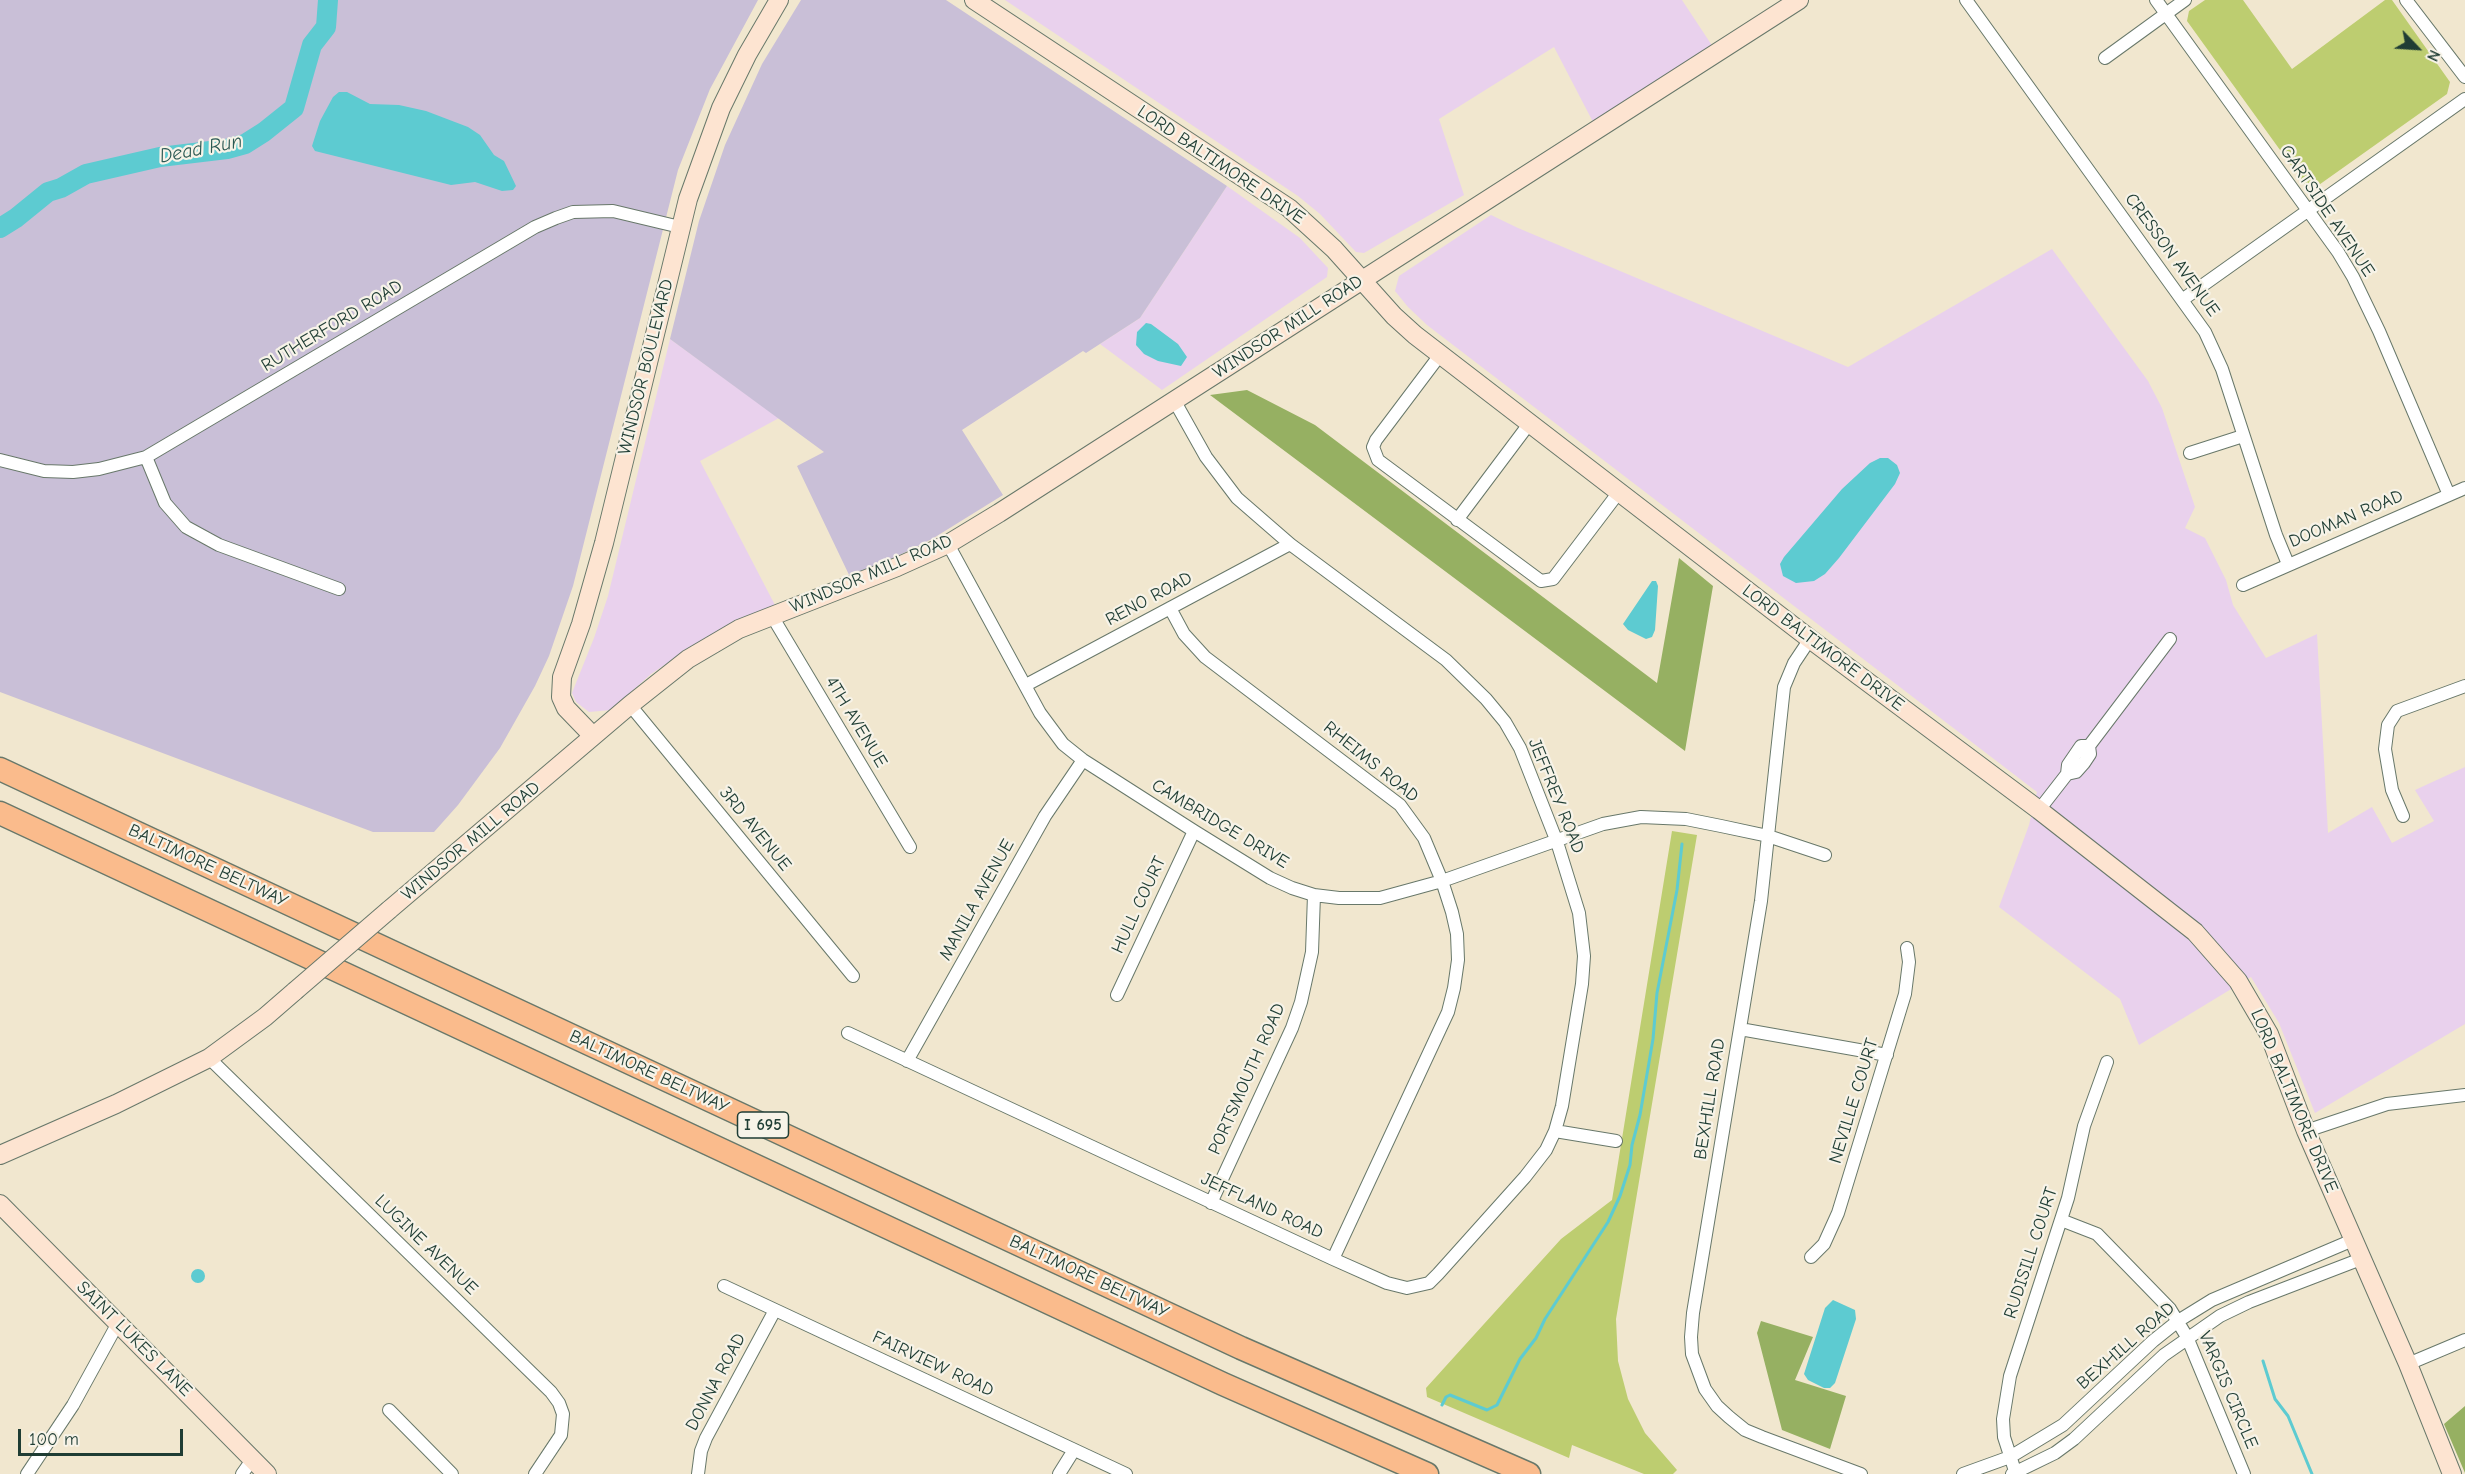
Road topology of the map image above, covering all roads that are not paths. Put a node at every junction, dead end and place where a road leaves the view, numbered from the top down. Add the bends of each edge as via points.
1 (779, 0) edge
2 (974, 0) edge
3 (1799, 0) edge
4 (1966, 0) edge
5 (2156, 0) edge
6 (2185, 0) edge
7 (2406, 0) edge
8 (2166, 14) junction
9 (2105, 58) dead end
10 (2465, 78) edge
11 (2465, 99) edge
12 (2307, 211) junction
13 (680, 228) junction
14 (1362, 280) junction
15 (2182, 300) junction
16 (1440, 355) junction
17 (1174, 400) junction
18 (1529, 424) junction
19 (2243, 436) junction
20 (2190, 453) dead end
21 (146, 457) junction
22 (0, 460) edge
23 (2465, 488) edge
24 (1619, 492) junction
25 (2449, 495) junction
26 (1456, 520) junction
27 (948, 544) junction
28 (1290, 544) junction
29 (2288, 564) junction
30 (2243, 585) dead end
31 (339, 589) dead end
32 (1170, 608) junction
33 (772, 616) junction
34 (1810, 639) junction
35 (2170, 639) dead end
36 (1026, 685) junction
37 (2465, 686) edge
38 (630, 705) junction
39 (593, 736) junction
40 (1083, 760) junction
41 (0, 769) edge
42 (2039, 810) junction
43 (0, 813) edge
44 (2403, 816) dead end
45 (1194, 831) junction
46 (1768, 836) junction
47 (1557, 842) junction
48 (910, 847) dead end
49 (1825, 855) dead end
50 (1442, 880) junction
51 (1314, 895) junction
52 (1907, 948) dead end
53 (853, 976) dead end
54 (1117, 995) dead end
55 (1740, 1029) junction
56 (848, 1033) dead end
57 (1887, 1055) junction
58 (208, 1058) junction
59 (907, 1061) junction
60 (2107, 1062) dead end
61 (2465, 1095) edge
62 (1555, 1131) junction
63 (2306, 1131) junction
64 (1616, 1141) dead end
65 (0, 1155) edge
66 (1211, 1203) junction
67 (0, 1204) edge
68 (2061, 1220) junction
69 (2352, 1240) junction
70 (1811, 1257) dead end
71 (1333, 1259) junction
72 (2361, 1259) junction
73 (724, 1286) dead end
74 (775, 1310) junction
75 (2178, 1321) junction
76 (118, 1323) junction
77 (2187, 1337) junction
78 (2465, 1340) edge
79 (2408, 1364) junction
80 (389, 1410) dead end
81 (1074, 1450) junction
82 (2010, 1457) junction
83 (247, 1467) edge
84 (27, 1474) edge
85 (267, 1474) edge
86 (452, 1474) edge
87 (535, 1474) edge
88 (698, 1474) edge
89 (1059, 1474) edge
90 (1126, 1474) edge
91 (1427, 1474) edge
92 (1529, 1474) edge
93 (1861, 1474) edge
94 (1963, 1474) edge
95 (2014, 1474) edge
96 (2244, 1474) edge
97 (2452, 1474) edge

1 - 13 main road, WINDSOR BOULEVARD via 722,108
2 - 14 main road, LORD BALTIMORE DRIVE via 1289,208
3 - 14 main road, WINDSOR MILL ROAD
4 - 15 street, CRESSON AVENUE
5 - 8 street, GARTSIDE AVENUE
6 - 8 street
7 - 10 street
8 - 9 street
8 - 12 street, GARTSIDE AVENUE
11 - 12 street
12 - 15 street
12 - 25 street, GARTSIDE AVENUE via 2338,252 2364,299
13 - 21 street, RUTHERFORD ROAD via 632,215 592,210 573,212 535,227
13 - 39 main road, WINDSOR BOULEVARD via 598,566 562,677 561,697 566,708
14 - 16 main road, LORD BALTIMORE DRIVE via 1394,316
14 - 17 main road, WINDSOR MILL ROAD
15 - 19 street, CRESSON AVENUE via 2214,349
16 - 18 main road, LORD BALTIMORE DRIVE
16 - 26 street via 1373,447 1378,460
17 - 27 main road, WINDSOR MILL ROAD
17 - 28 street, JEFFREY ROAD via 1219,476 1257,517
18 - 24 main road, LORD BALTIMORE DRIVE
18 - 26 street
19 - 20 street
19 - 29 street, CRESSON AVENUE
21 - 22 street, RUTHERFORD ROAD via 73,472 44,471
21 - 31 street via 165,503 186,527 219,545
23 - 25 street, DOOMAN ROAD
24 - 26 street via 1548,581 1533,577
24 - 34 main road, LORD BALTIMORE DRIVE
25 - 29 street, DOOMAN ROAD
27 - 33 main road, WINDSOR MILL ROAD
27 - 36 street, CAMBRIDGE DRIVE
28 - 32 street, RENO ROAD
28 - 47 street, JEFFREY ROAD via 1446,660 1486,699 1520,748
29 - 30 street, DOOMAN ROAD
32 - 36 street, RENO ROAD
32 - 50 street, RHEIMS ROAD via 1184,634 1204,657 1400,805 1424,838
33 - 38 main road, WINDSOR MILL ROAD via 717,640
33 - 48 street, 4TH AVENUE
34 - 42 main road, LORD BALTIMORE DRIVE
34 - 46 street, BEXHILL ROAD via 1784,687
35 - 42 street via 2089,746 2081,746 2067,765 2067,774
36 - 40 street, CAMBRIDGE DRIVE via 1052,730
37 - 44 street via 2397,711 2388,725 2385,750 2392,790
38 - 39 main road, WINDSOR MILL ROAD
38 - 53 street, 3RD AVENUE
39 - 58 main road, WINDSOR MILL ROAD, bridge via 265,1017
40 - 45 street, CAMBRIDGE DRIVE
40 - 59 street, MANILA AVENUE via 1045,816
41 - 92 highway, BALTIMORE BELTWAY / I 695 via 1241,1348
42 - 63 main road, LORD BALTIMORE DRIVE via 2172,913 2219,957 2244,989 2269,1034
43 - 91 highway, I 695 via 1223,1384
45 - 51 street, CAMBRIDGE DRIVE via 1270,878
45 - 54 street, HULL COURT
46 - 47 street, CAMBRIDGE DRIVE via 1686,819 1641,817 1603,824
46 - 49 street, CAMBRIDGE DRIVE
46 - 55 street, BEXHILL ROAD
47 - 50 street, CAMBRIDGE DRIVE
47 - 62 street, JEFFREY ROAD via 1580,913 1584,956
50 - 51 street, CAMBRIDGE DRIVE via 1380,898
50 - 71 street, RHEIMS ROAD via 1456,934 1458,960 1450,1004
51 - 66 street, PORTSMOUTH ROAD via 1312,952 1301,1002
52 - 57 street, NEVILLE COURT via 1905,994
55 - 57 street
55 - 93 street, BEXHILL ROAD via 1692,1313 1692,1354 1705,1389 1717,1406 1745,1430
56 - 59 street, JEFFLAND ROAD
57 - 70 street, NEVILLE COURT via 1835,1222 1824,1244
58 - 65 main road, WINDSOR MILL ROAD
58 - 87 street, LUGINE AVENUE via 551,1392 563,1414 561,1435
59 - 66 street, JEFFLAND ROAD
60 - 68 street, RUDISILL COURT via 2084,1126
61 - 63 street via 2387,1104
62 - 64 street
62 - 71 street, JEFFLAND ROAD via 1525,1178 1429,1282 1417,1287 1396,1286
63 - 69 main road, LORD BALTIMORE DRIVE
66 - 71 street, JEFFLAND ROAD
67 - 76 main road, SAINT LUKES LANE
68 - 75 street, VARGIS CIRCLE via 2097,1234
68 - 82 street, RUDISILL COURT via 2006,1392 2002,1419
69 - 72 main road, LORD BALTIMORE DRIVE
69 - 75 street, BEXHILL ROAD via 2243,1285
72 - 77 street, BEXHILL ROAD via 2249,1302
72 - 79 main road, LORD BALTIMORE DRIVE
73 - 74 street, FAIRVIEW ROAD
74 - 81 street, FAIRVIEW ROAD
74 - 88 street, DONNA ROAD via 706,1438
75 - 77 street, VARGIS CIRCLE
75 - 82 street, BEXHILL ROAD via 2064,1425
76 - 83 main road, SAINT LUKES LANE
76 - 84 street via 73,1406
77 - 95 street, BEXHILL ROAD via 2074,1439
77 - 96 street, VARGIS CIRCLE
78 - 79 street
79 - 97 main road, LORD BALTIMORE DRIVE
80 - 86 street
81 - 89 street
81 - 90 street, FAIRVIEW ROAD
82 - 94 street, BEXHILL ROAD
82 - 95 street, RUDISILL COURT
83 - 85 main road, SAINT LUKES LANE

